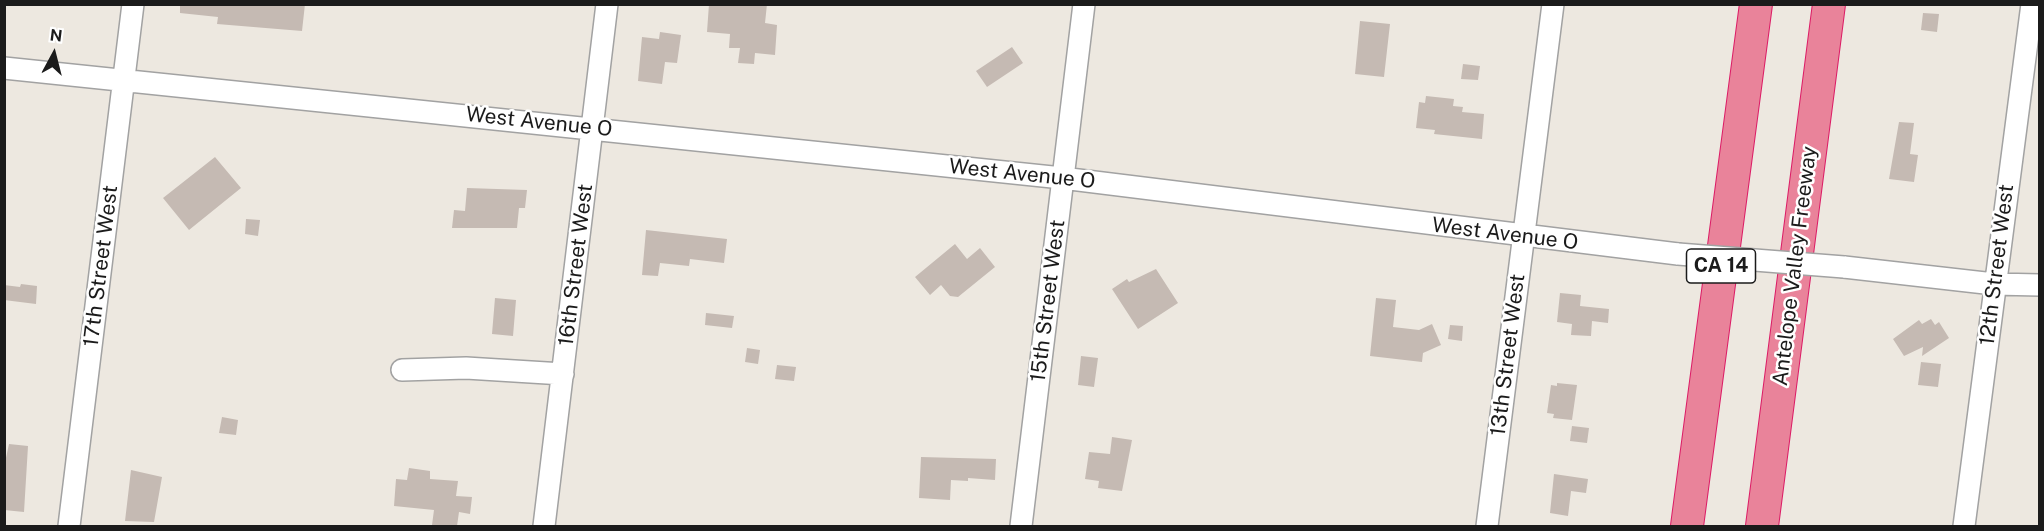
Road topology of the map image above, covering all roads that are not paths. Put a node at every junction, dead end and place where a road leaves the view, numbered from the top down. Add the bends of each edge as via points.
1 (133, 4) edge
2 (607, 4) edge
3 (1084, 4) edge
4 (1553, 4) edge
5 (1756, 4) edge
6 (1829, 4) edge
7 (2032, 4) edge
8 (4, 68) edge
9 (124, 80) junction
10 (592, 128) junction
11 (1062, 178) junction
12 (1522, 236) junction
13 (1994, 284) junction
14 (2040, 285) edge
15 (402, 370) dead end
16 (563, 374) junction
17 (69, 526) edge
18 (544, 526) edge
19 (1021, 526) edge
20 (1487, 526) edge
21 (1687, 526) edge
22 (1762, 526) edge
23 (1964, 526) edge

1 - 9 street, 17th Street West
2 - 10 street, 16th Street West
3 - 11 street, 15th Street West
4 - 12 street, 13th Street West
5 - 21 highway, CA 14
6 - 22 highway, Antelope Valley Freeway
7 - 13 street, 12th Street West
8 - 9 street, West Avenue O
9 - 10 street, West Avenue O
9 - 17 street, 17th Street West
10 - 11 street, West Avenue O
10 - 16 street, 16th Street West
11 - 12 street, West Avenue O
11 - 19 street, 15th Street West
12 - 13 street, West Avenue O, bridge
12 - 20 street, 13th Street West
13 - 14 street, West Avenue O
13 - 23 street, 12th Street West
15 - 16 street via 466,368
16 - 18 street, 16th Street West

